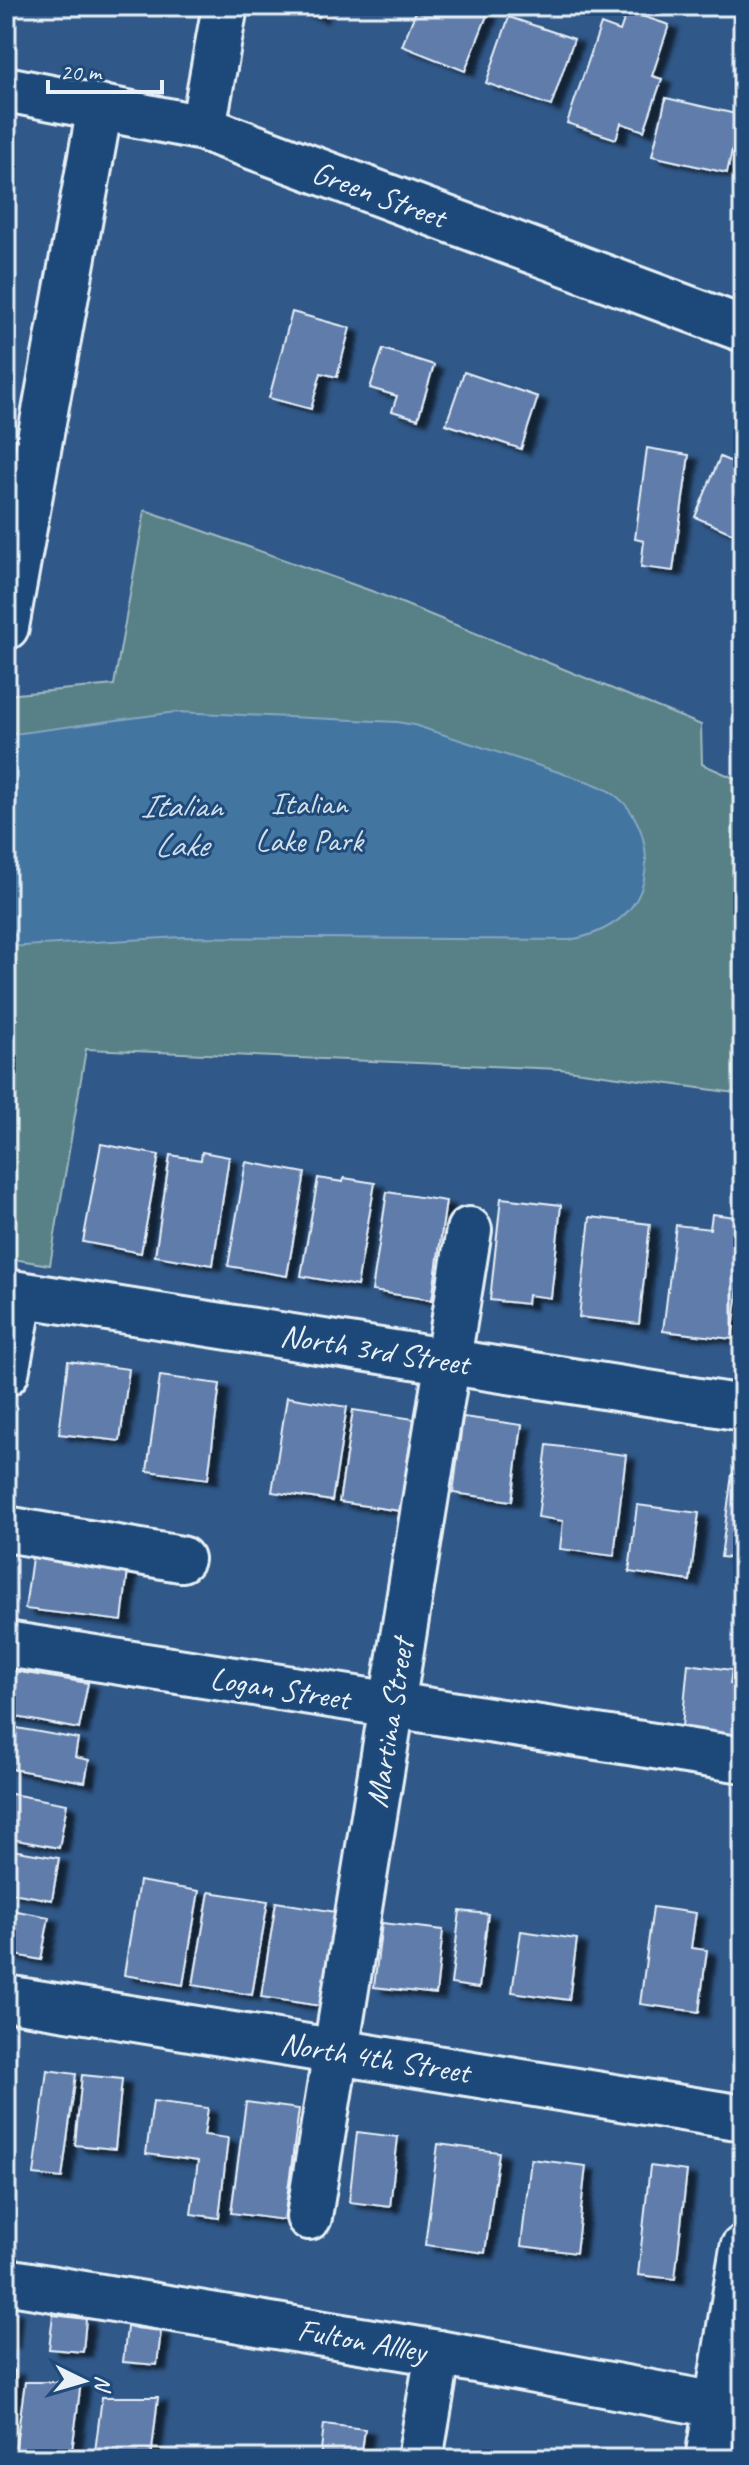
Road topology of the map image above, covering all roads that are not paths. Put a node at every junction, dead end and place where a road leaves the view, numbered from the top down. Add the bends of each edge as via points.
1 (225, 6) edge
2 (6, 89) edge
3 (100, 107) junction
4 (203, 128) junction
5 (743, 329) edge
6 (6, 627) edge
7 (469, 1230) dead end
8 (13, 1294) edge
9 (447, 1360) junction
10 (6, 1373) edge
11 (743, 1408) edge
12 (6, 1529) edge
13 (181, 1559) dead end
14 (6, 1644) edge
15 (393, 1706) junction
16 (743, 1760) edge
17 (6, 1998) edge
18 (335, 2050) junction
19 (743, 2118) edge
20 (309, 2217) dead end
21 (743, 2248) edge
22 (6, 2281) edge
23 (438, 2353) junction
24 (730, 2406) edge
25 (420, 2459) edge
26 (708, 2459) edge

1 - 4 street
2 - 3 street, Green Street
3 - 4 street, Green Street
3 - 6 street
4 - 5 street, Green Street
7 - 9 street, Martina Street
8 - 9 street, North 3rd Street
8 - 10 street
9 - 11 street, North 3rd Street
9 - 15 street, Martina Street
12 - 13 street
14 - 15 street, Logan Street
15 - 16 street, Logan Street
15 - 18 street, Martina Street
17 - 18 street, North 4th Street
18 - 19 street, North 4th Street
18 - 20 street, Martina Street
21 - 24 street
22 - 23 street, Fulton Allley
23 - 24 street, Fulton Allley
23 - 25 street
24 - 26 street

